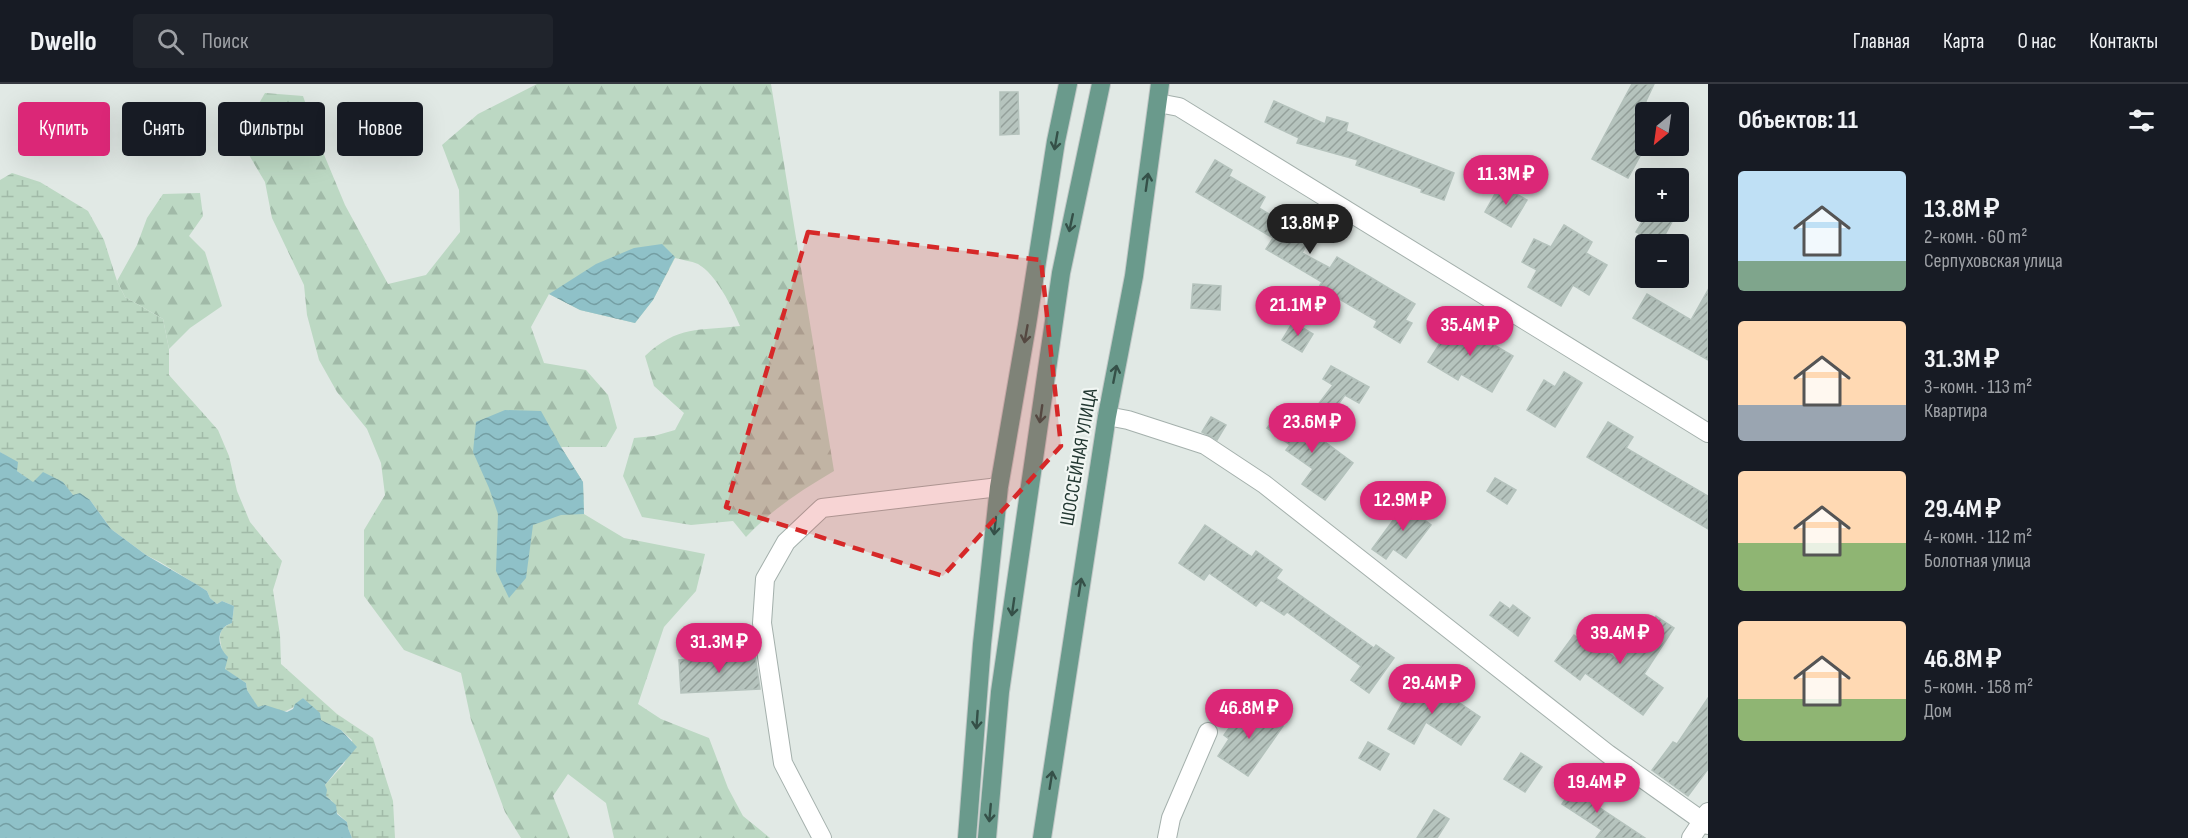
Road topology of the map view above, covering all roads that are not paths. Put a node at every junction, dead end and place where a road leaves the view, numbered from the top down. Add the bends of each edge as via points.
1 (1068, 84) edge
2 (1101, 84) edge
3 (1159, 91) edge
4 (1107, 416) junction
5 (1708, 433) edge
6 (999, 487) junction
7 (1208, 732) dead end
8 (1706, 819) edge
9 (822, 838) edge
10 (967, 838) edge
11 (987, 838) edge
12 (1042, 838) edge
13 (1167, 838) edge
14 (1691, 838) edge

1 -> 6 main road
2 -> 11 main road, ШОССЕЙНАЯ УЛИЦА via 1061,273 1000,692
4 -> 3 main road, ШОССЕЙНАЯ УЛИЦА via 1134,276
3 - 5 street via 1179,107
4 - 8 street via 1205,445 1264,484 1608,754
12 -> 4 main road, ШОССЕЙНАЯ УЛИЦА
6 - 9 street via 822,508 786,542 765,579 762,623 783,762
6 -> 10 main road
7 - 13 street via 1171,818
8 - 14 street

